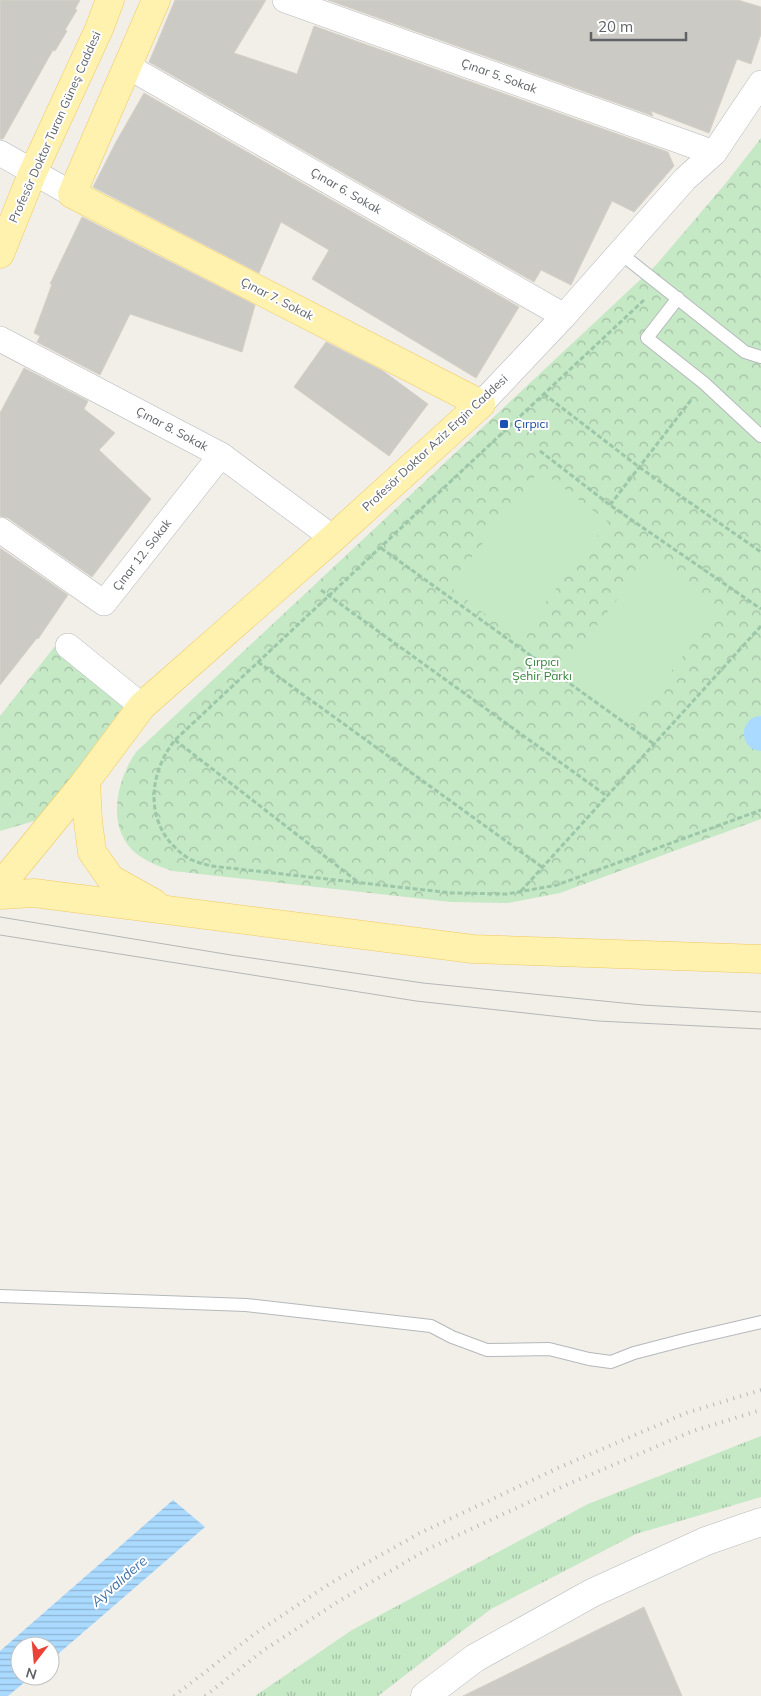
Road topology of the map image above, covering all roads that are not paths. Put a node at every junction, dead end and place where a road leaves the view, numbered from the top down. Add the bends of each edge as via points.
1 (110, 0) edge
2 (156, 0) edge
3 (285, 0) edge
4 (127, 66) junction
5 (761, 83) edge
6 (0, 153) edge
7 (714, 153) junction
8 (33, 172) junction
9 (72, 194) junction
10 (620, 253) junction
11 (0, 254) edge
12 (678, 298) junction
13 (564, 316) junction
14 (0, 339) edge
15 (761, 357) edge
16 (481, 404) junction
17 (761, 436) edge
18 (221, 455) junction
19 (0, 530) edge
20 (332, 538) junction
21 (68, 646) dead end
22 (142, 706) junction
23 (86, 781) junction
24 (0, 886) edge
25 (0, 894) edge
26 (168, 910) junction
27 (761, 959) edge
28 (0, 1296) edge
29 (761, 1322) edge
30 (761, 1522) edge
31 (425, 1696) edge

1 - 8 main road, Profesör Doktor Turan Güneş Caddesi via 100,29
2 - 4 main road
3 - 7 street, Çınar 5. Sokak
4 - 9 main road
4 - 13 street, Çınar 6. Sokak
5 - 7 street, Profesör Doktor Aziz Ergin Caddesi
6 - 8 street
7 - 10 street, Profesör Doktor Aziz Ergin Caddesi via 685,179
8 - 9 street
8 - 11 main road, Profesör Doktor Turan Güneş Caddesi
9 - 16 main road, Çınar 7. Sokak
10 - 12 lane
10 - 13 street, Profesör Doktor Aziz Ergin Caddesi
12 - 15 lane via 745,352
12 - 17 lane via 647,338 704,382
13 - 16 street, Profesör Doktor Aziz Ergin Caddesi
14 - 18 street, Çınar 8. Sokak
16 - 20 main road, Profesör Doktor Aziz Ergin Caddesi
18 - 19 street, Çınar 12. Sokak via 104,602
18 - 20 street, Çınar 8. Sokak
20 - 22 main road, Profesör Doktor Aziz Ergin Caddesi
21 - 22 street
22 - 23 main road, Profesör Doktor Aziz Ergin Caddesi
23 - 24 main road
23 - 26 main road via 92,852 111,879
25 - 26 main road via 34,893
26 - 27 main road via 473,949
28 - 29 lane via 246,1305 431,1326 487,1350 549,1349 611,1362 634,1353
30 - 31 main road via 706,1541 592,1593 475,1658

